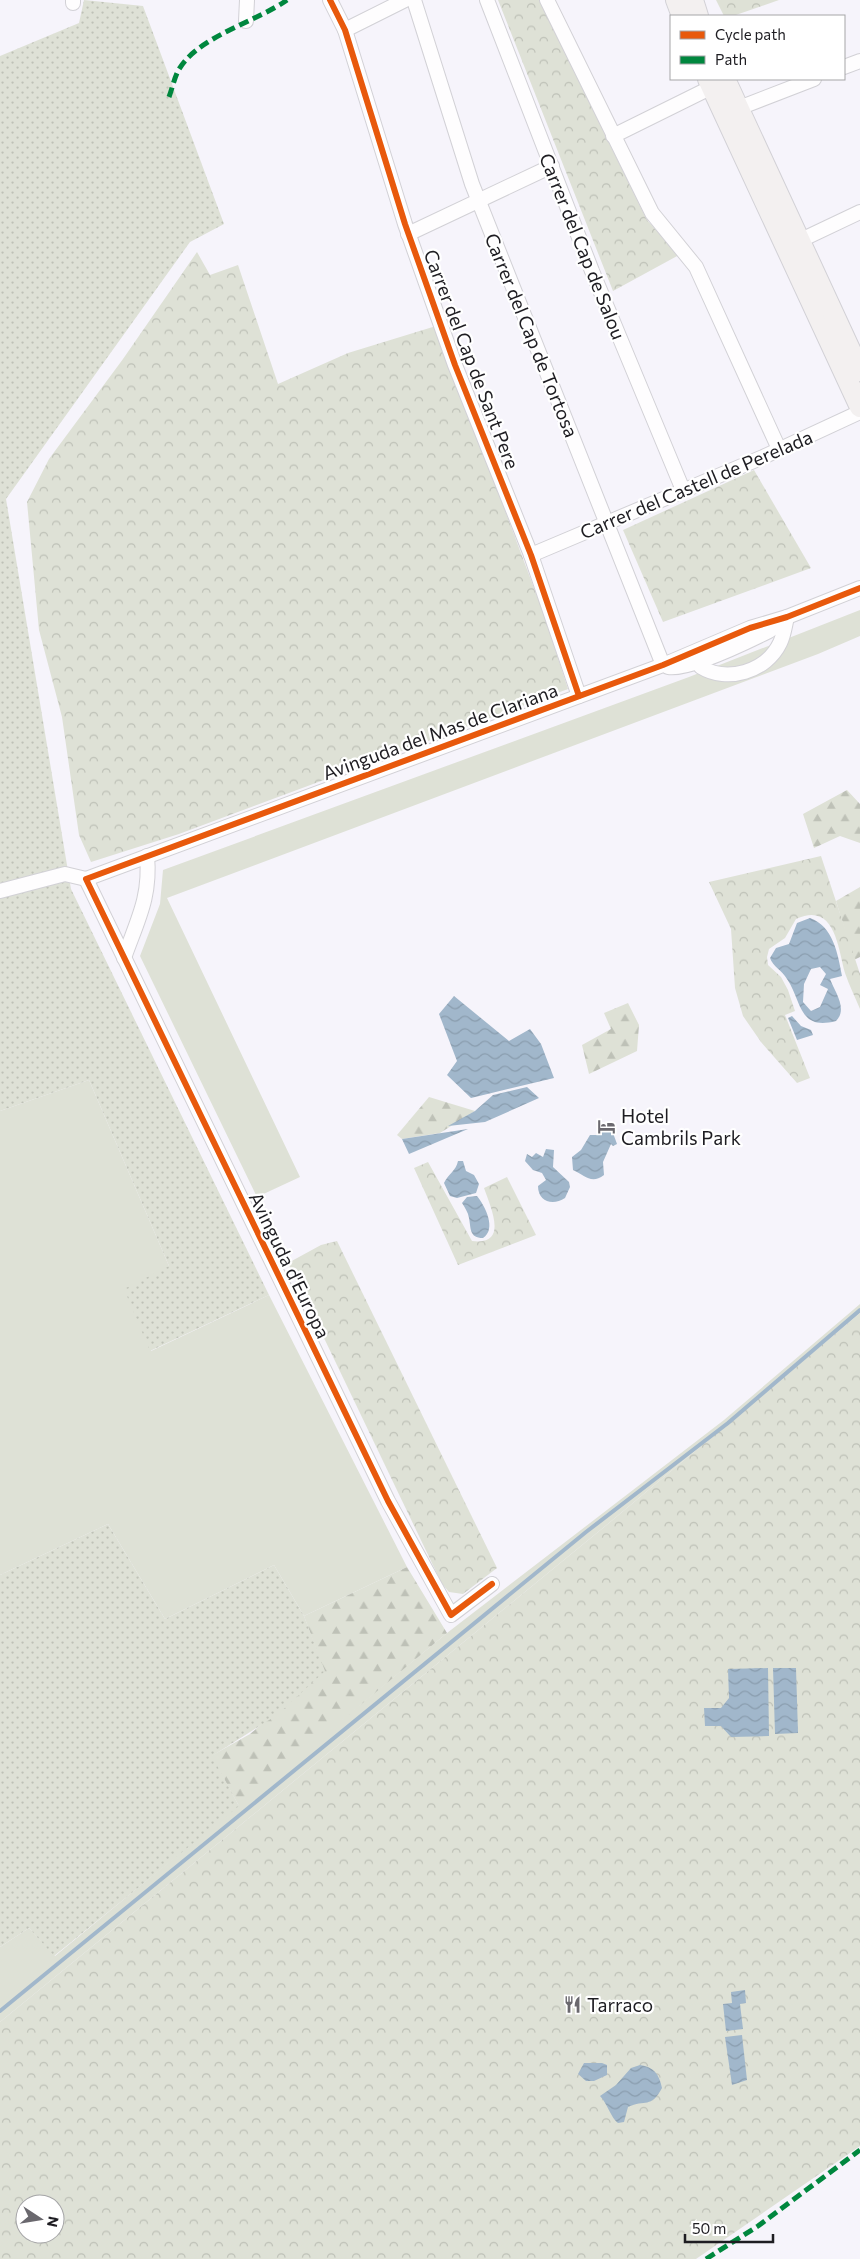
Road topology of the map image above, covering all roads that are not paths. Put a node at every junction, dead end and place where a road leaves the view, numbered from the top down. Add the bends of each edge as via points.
1 (248, 0) edge
2 (330, 0) edge
3 (405, 0) edge
4 (414, 0) edge
5 (488, 0) edge
6 (547, 0) edge
7 (676, 0) edge
8 (693, 0) edge
9 (682, 15) edge
10 (698, 15) edge
11 (246, 21) dead end
12 (345, 30) junction
13 (860, 61) edge
14 (845, 67) edge
15 (811, 80) edge
16 (715, 82) edge
17 (739, 108) junction
18 (613, 136) junction
19 (552, 166) junction
20 (478, 201) junction
21 (860, 212) edge
22 (408, 234) junction
23 (801, 240) junction
24 (860, 371) edge
25 (860, 407) edge
26 (860, 412) edge
27 (779, 449) junction
28 (683, 490) junction
29 (607, 522) junction
30 (531, 555) junction
31 (860, 588) edge
32 (787, 617) junction
33 (750, 628) junction
34 (701, 661) junction
35 (663, 665) junction
36 (579, 696) junction
37 (147, 856) junction
38 (86, 879) junction
39 (0, 891) edge
40 (107, 922) junction
41 (136, 929) junction
42 (124, 958) junction
43 (492, 1584) dead end

1 - 11 street
2 - 12 street, Carrer del Cap de Sant Pere
3 - 12 street
4 - 20 street, Carrer del Cap de Tortosa
5 - 19 street, Carrer del Cap de Salou
6 - 18 street
7 - 9 street
8 - 10 street
12 - 22 street, Carrer del Cap de Sant Pere
13 - 14 street
15 - 17 street
16 - 17 street
16 - 18 street
16 - 25 street
17 - 23 street
18 - 27 street via 652,214 696,267
19 - 20 street
19 - 28 street, Carrer del Cap de Salou
20 - 22 street
20 - 29 street, Carrer del Cap de Tortosa
21 - 23 street
22 - 30 street, Carrer del Cap de Sant Pere via 455,365
23 - 24 street
26 - 27 street, Carrer del Castell de Perelada
27 - 28 street, Carrer del Castell de Perelada
28 - 29 street, Carrer del Castell de Perelada
29 - 30 street, Carrer del Castell de Perelada
29 - 35 street, Carrer del Cap de Tortosa
30 - 36 street, Carrer del Cap de Sant Pere
31 - 32 street, Avinguda del Mas de Clariana
32 - 33 street, Avinguda del Mas de Clariana
32 - 34 street, Avinguda del Mas de Clariana via 769,631
32 - 34 street via 780,644 758,666 728,676 710,673 701,667
33 - 34 street, Avinguda del Mas de Clariana via 737,642 701,655
33 - 35 street, Avinguda del Mas de Clariana
34 - 35 street, Avinguda del Mas de Clariana via 677,669
35 - 36 street, Avinguda del Mas de Clariana
36 - 37 street, Avinguda del Mas de Clariana
37 - 38 street, Avinguda del Mas de Clariana
37 - 41 street via 147,892
38 - 39 street via 65,874
38 - 40 street, Avinguda d'Europa
40 - 41 street via 128,933
40 - 42 street, Avinguda d'Europa
41 - 42 street
42 - 43 street, Avinguda d'Europa via 388,1501 451,1614

